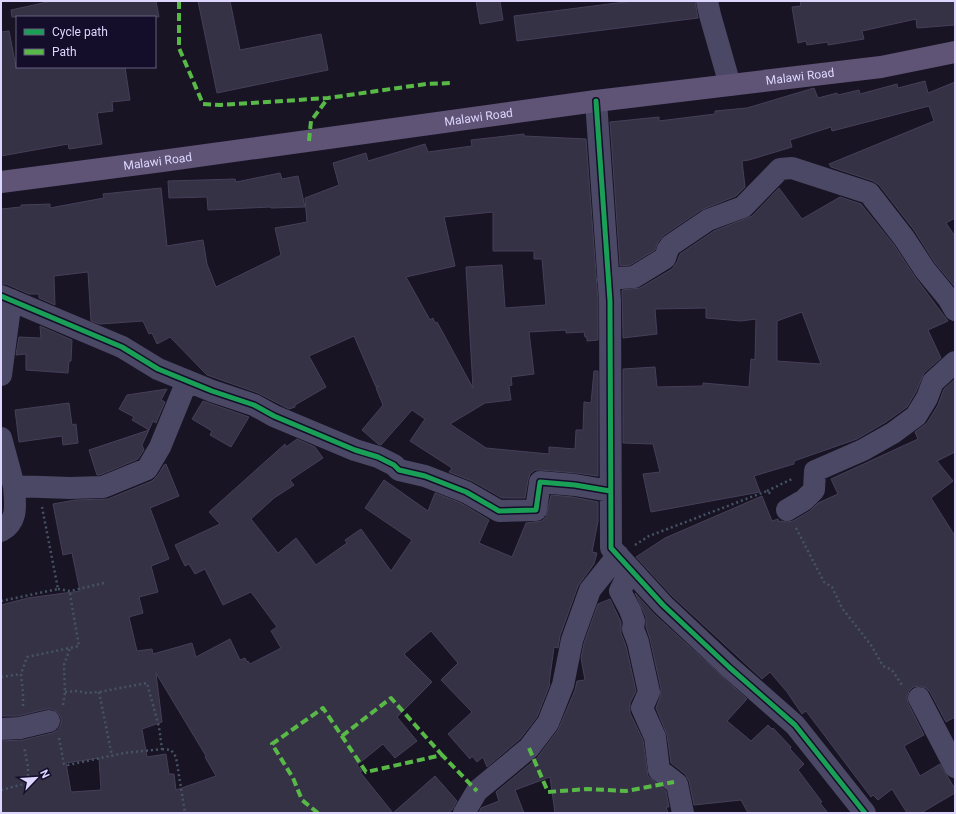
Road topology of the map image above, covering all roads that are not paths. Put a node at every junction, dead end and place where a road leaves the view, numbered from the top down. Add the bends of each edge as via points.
1 (707, 1) edge
2 (955, 52) edge
3 (730, 85) junction
4 (596, 101) junction
5 (1, 182) edge
6 (608, 279) junction
7 (6, 298) edge
8 (955, 310) edge
9 (955, 362) edge
10 (1, 375) edge
11 (188, 381) junction
12 (1, 438) edge
13 (14, 486) junction
14 (610, 491) junction
15 (787, 510) road end
16 (1, 531) edge
17 (624, 563) junction
18 (919, 698) road end
19 (49, 721) road end
20 (15, 728) edge
21 (955, 767) edge
22 (464, 813) edge
23 (683, 813) edge
24 (865, 813) edge

1 - 3 street
2 - 3 main road, Malawi Road via 881,67
3 - 4 main road, Malawi Road
4 - 5 main road, Malawi Road
4 - 6 street
6 - 8 street via 634,277 665,258 671,245 708,220 743,207 780,169 792,168 869,193
6 - 14 street
7 - 10 street
7 - 11 street via 122,347 158,368
9 - 15 street via 933,382 916,416 875,443 815,472 814,490 804,500
11 - 13 street via 160,447 147,469 102,487
11 - 14 street via 254,405 355,450 378,457 399,470 426,476 459,489 500,511 536,510 540,482
12 - 13 street
13 - 16 street via 15,514
14 - 17 street via 611,548
17 - 22 street via 590,590 572,640 563,685 548,723 529,748 477,790
17 - 23 street via 620,591 634,621 633,629 649,692 642,708 655,737 659,770 677,784
17 - 24 street via 663,605 795,725
18 - 21 street
19 - 20 street

